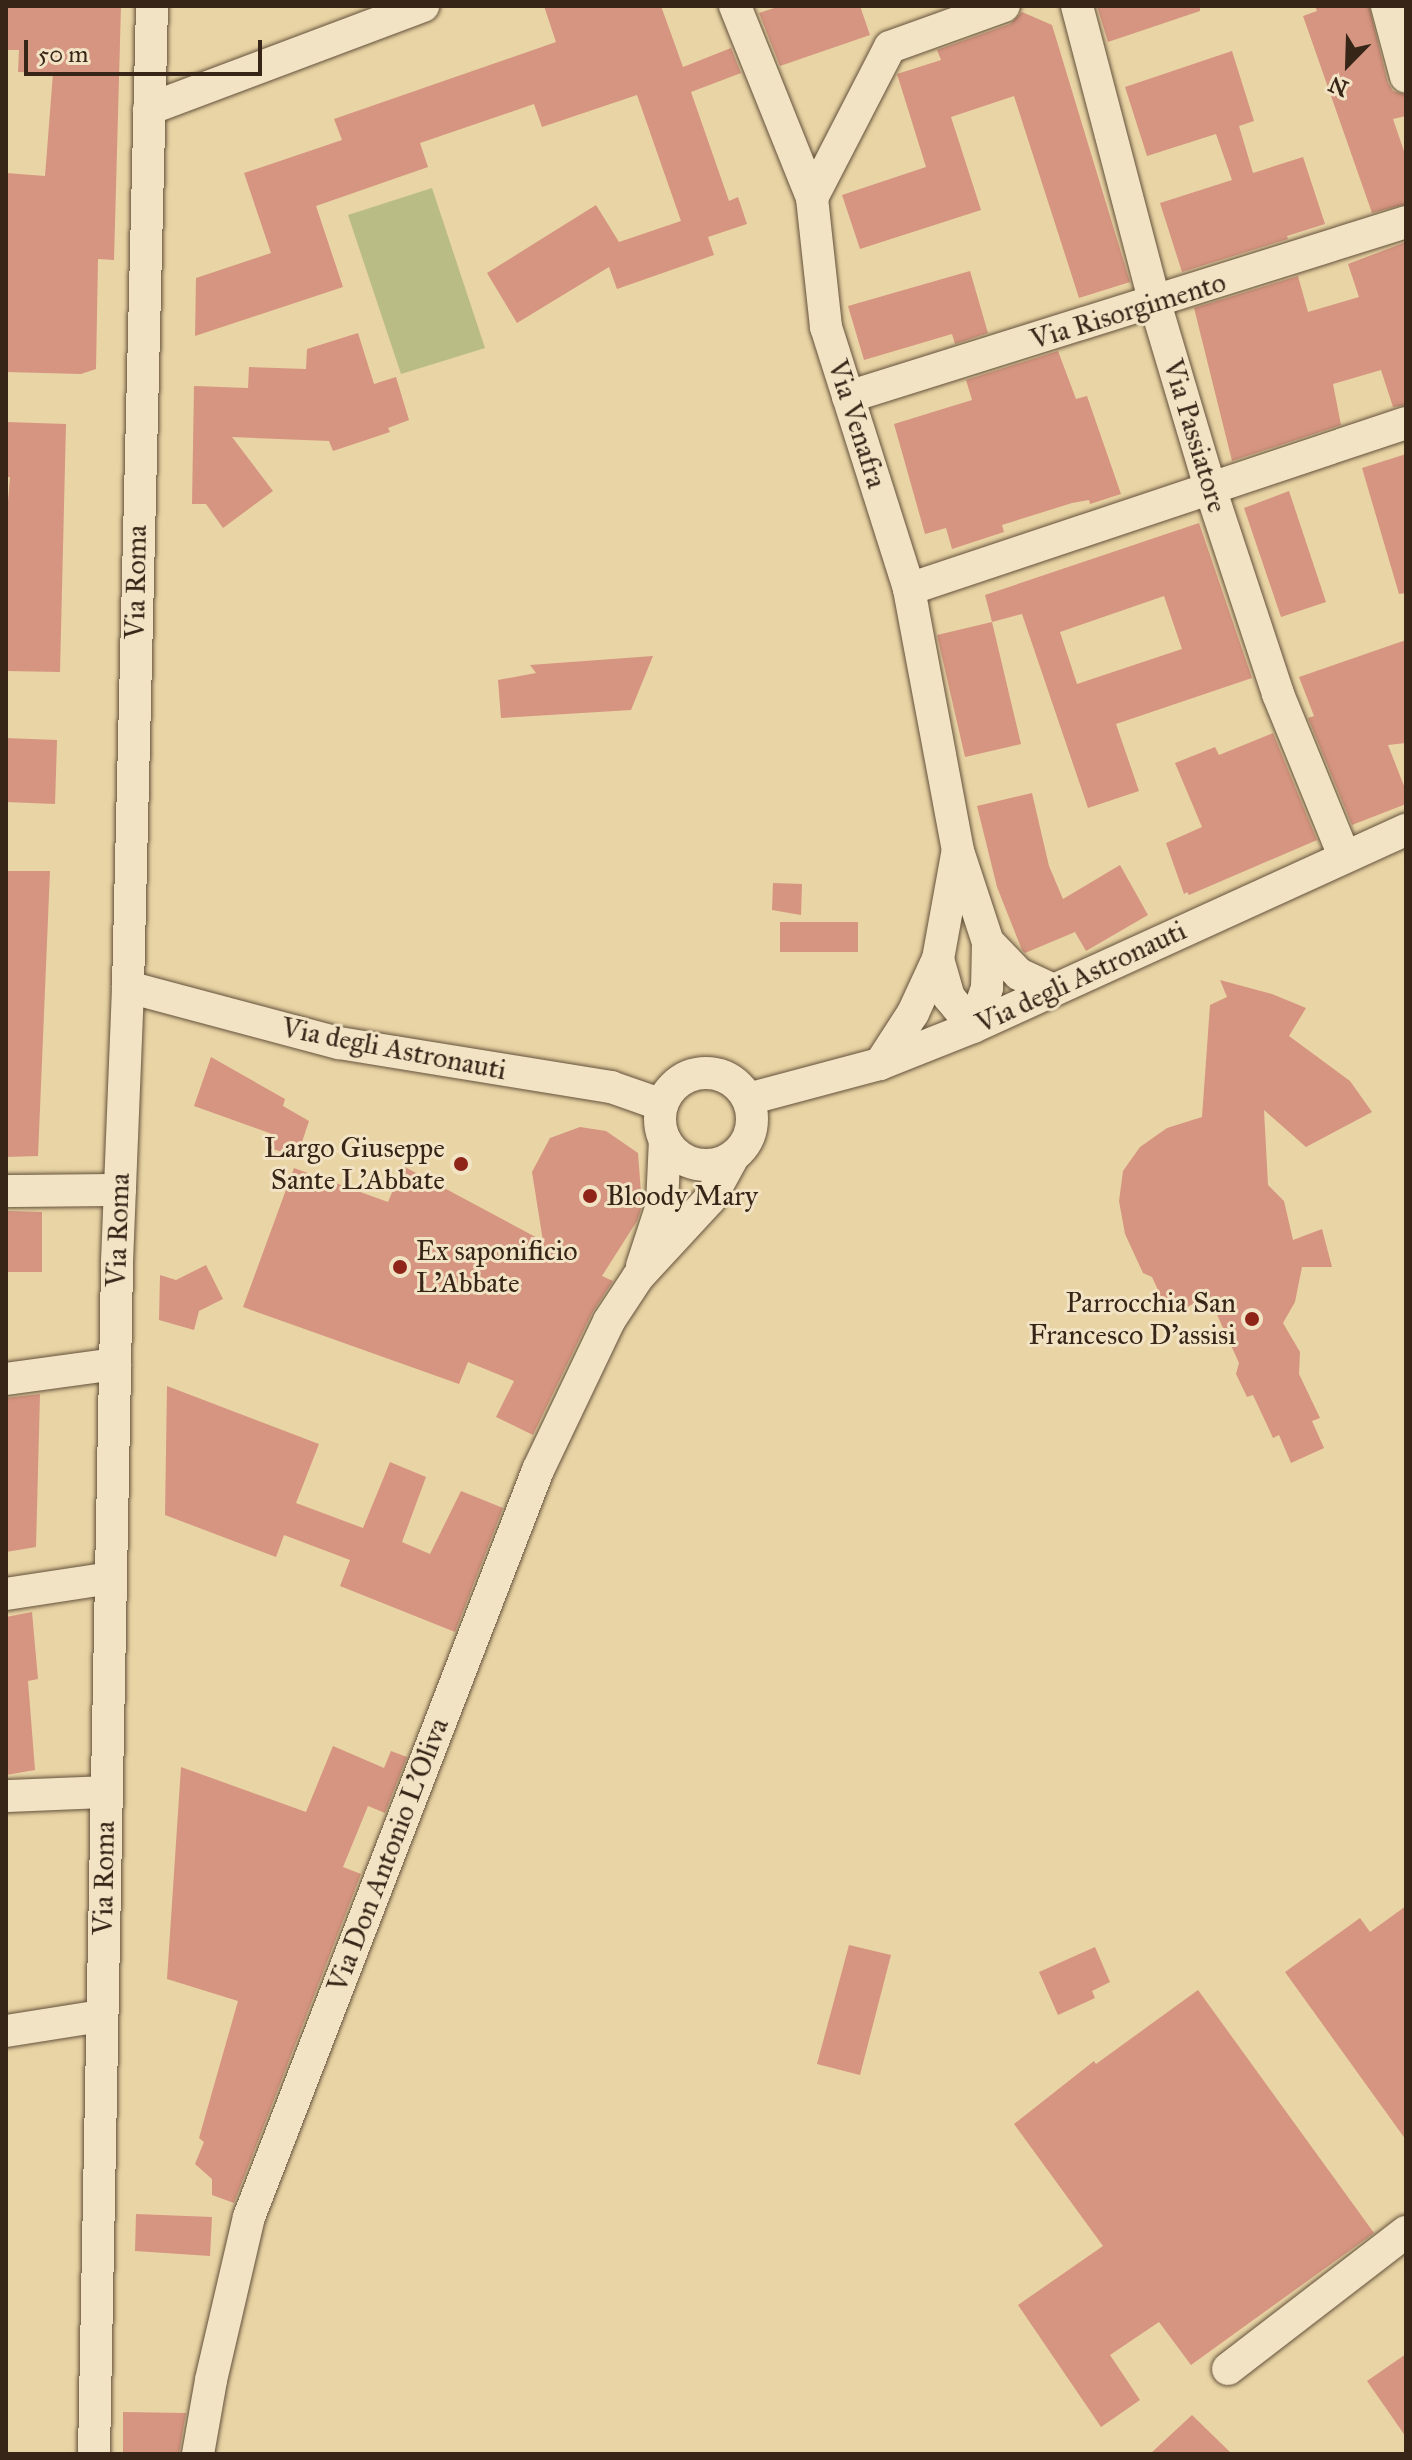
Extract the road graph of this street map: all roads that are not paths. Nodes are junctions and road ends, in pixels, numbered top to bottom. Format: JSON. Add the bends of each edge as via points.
{"nodes":[{"id":1,"x":152,"y":6,"type":"edge"},
{"id":2,"x":423,"y":6,"type":"edge"},
{"id":3,"x":735,"y":6,"type":"edge"},
{"id":4,"x":1004,"y":6,"type":"edge"},
{"id":5,"x":1077,"y":6,"type":"edge"},
{"id":6,"x":1387,"y":6,"type":"edge"},
{"id":7,"x":1406,"y":77,"type":"edge"},
{"id":8,"x":149,"y":109,"type":"junction"},
{"id":9,"x":812,"y":198,"type":"junction"},
{"id":10,"x":1406,"y":222,"type":"edge"},
{"id":11,"x":1155,"y":303,"type":"junction"},
{"id":12,"x":848,"y":397,"type":"junction"},
{"id":13,"x":1406,"y":423,"type":"edge"},
{"id":14,"x":1210,"y":488,"type":"junction"},
{"id":15,"x":909,"y":589,"type":"junction"},
{"id":16,"x":1406,"y":830,"type":"edge"},
{"id":17,"x":958,"y":851,"type":"junction"},
{"id":18,"x":1344,"y":856,"type":"junction"},
{"id":19,"x":988,"y":942,"type":"junction"},
{"id":20,"x":938,"y":959,"type":"junction"},
{"id":21,"x":128,"y":987,"type":"junction"},
{"id":22,"x":1054,"y":990,"type":"junction"},
{"id":23,"x":973,"y":1027,"type":"junction"},
{"id":24,"x":880,"y":1064,"type":"junction"},
{"id":25,"x":748,"y":1099,"type":"junction"},
{"id":26,"x":662,"y":1105,"type":"junction"},
{"id":27,"x":665,"y":1140,"type":"junction"},
{"id":28,"x":733,"y":1157,"type":"junction"},
{"id":29,"x":120,"y":1190,"type":"junction"},
{"id":30,"x":6,"y":1191,"type":"edge"},
{"id":31,"x":638,"y":1277,"type":"junction"},
{"id":32,"x":115,"y":1364,"type":"junction"},
{"id":33,"x":6,"y":1379,"type":"edge"},
{"id":34,"x":110,"y":1578,"type":"junction"},
{"id":35,"x":6,"y":1594,"type":"edge"},
{"id":36,"x":105,"y":1792,"type":"junction"},
{"id":37,"x":6,"y":1796,"type":"edge"},
{"id":38,"x":101,"y":2016,"type":"junction"},
{"id":39,"x":6,"y":2031,"type":"edge"},
{"id":40,"x":1406,"y":2232,"type":"edge"},
{"id":41,"x":1228,"y":2369,"type":"dead end"},
{"id":42,"x":94,"y":2454,"type":"edge"},
{"id":43,"x":198,"y":2454,"type":"edge"}],
"edges":[{"from":1,"to":8,"type":"street","name":"Via Roma"},
{"from":2,"to":8,"type":"street"},
{"from":3,"to":9,"type":"street","name":"Via Venafra"},
{"from":4,"to":9,"type":"street","via":[[890,47]]},
{"from":5,"to":11,"type":"street","name":"Via Passiatore"},
{"from":6,"to":7,"type":"street"},
{"from":8,"to":21,"type":"street","name":"Via Roma"},
{"from":9,"to":12,"type":"street","name":"Via Venafra","via":[[826,327]]},
{"from":10,"to":11,"type":"street","name":"Via Risorgimento"},
{"from":11,"to":12,"type":"street","name":"Via Risorgimento"},
{"from":11,"to":14,"type":"street","name":"Via Passiatore"},
{"from":12,"to":15,"type":"street","name":"Via Venafra"},
{"from":13,"to":14,"type":"street"},
{"from":14,"to":15,"type":"street"},
{"from":14,"to":18,"type":"street","name":"Via Passiatore","via":[[1278,694]]},
{"from":15,"to":17,"type":"street","name":"Via Venafra"},
{"from":16,"to":18,"type":"street","name":"Via degli Astronauti"},
{"from":17,"to":19,"type":"street","name":"Via Venafra"},
{"from":17,"to":20,"type":"street","name":"Via Venafra"},
{"from":18,"to":22,"type":"street","name":"Via degli Astronauti"},
{"from":19,"to":22,"type":"street","name":"Via Venafra","via":[[1019,974]]},
{"from":19,"to":23,"type":"street","name":"Via Venafra","via":[[987,988]]},
{"from":20,"to":23,"type":"street","name":"Via Venafra","via":[[949,997]]},
{"from":20,"to":24,"type":"street","name":"Via Venafra","via":[[913,1013]]},
{"from":21,"to":26,"type":"street","name":"Via degli Astronauti","via":[[339,1043],[611,1087]]},
{"from":21,"to":29,"type":"street","name":"Via Roma"},
{"from":22,"to":23,"type":"street","name":"Via degli Astronauti"},
{"from":23,"to":24,"type":"street","name":"Via degli Astronauti"},
{"from":24,"to":25,"type":"street","name":"Via degli Astronauti"},
{"from":25,"to":26,"type":"street","via":[[726,1077],[695,1074],[669,1091]]},
{"from":25,"to":28,"type":"street","via":[[749,1137]]},
{"from":26,"to":27,"type":"street"},
{"from":27,"to":28,"type":"street","via":[[688,1161],[703,1165]]},
{"from":27,"to":31,"type":"street","name":"Via Don Antonio L'Oliva","via":[[662,1205]]},
{"from":28,"to":31,"type":"street","name":"Via Don Antonio L'Oliva","via":[[710,1199]]},
{"from":29,"to":30,"type":"street"},
{"from":29,"to":32,"type":"street","name":"Via Roma"},
{"from":31,"to":43,"type":"street","name":"Via Don Antonio L'Oliva","via":[[609,1321],[538,1470],[249,2217]]},
{"from":32,"to":33,"type":"street"},
{"from":32,"to":34,"type":"street","name":"Via Roma"},
{"from":34,"to":35,"type":"street"},
{"from":34,"to":36,"type":"street","name":"Via Roma"},
{"from":36,"to":37,"type":"street"},
{"from":36,"to":38,"type":"street","name":"Via Roma"},
{"from":38,"to":39,"type":"street"},
{"from":38,"to":42,"type":"street","name":"Via Roma"},
{"from":40,"to":41,"type":"street"}]}
